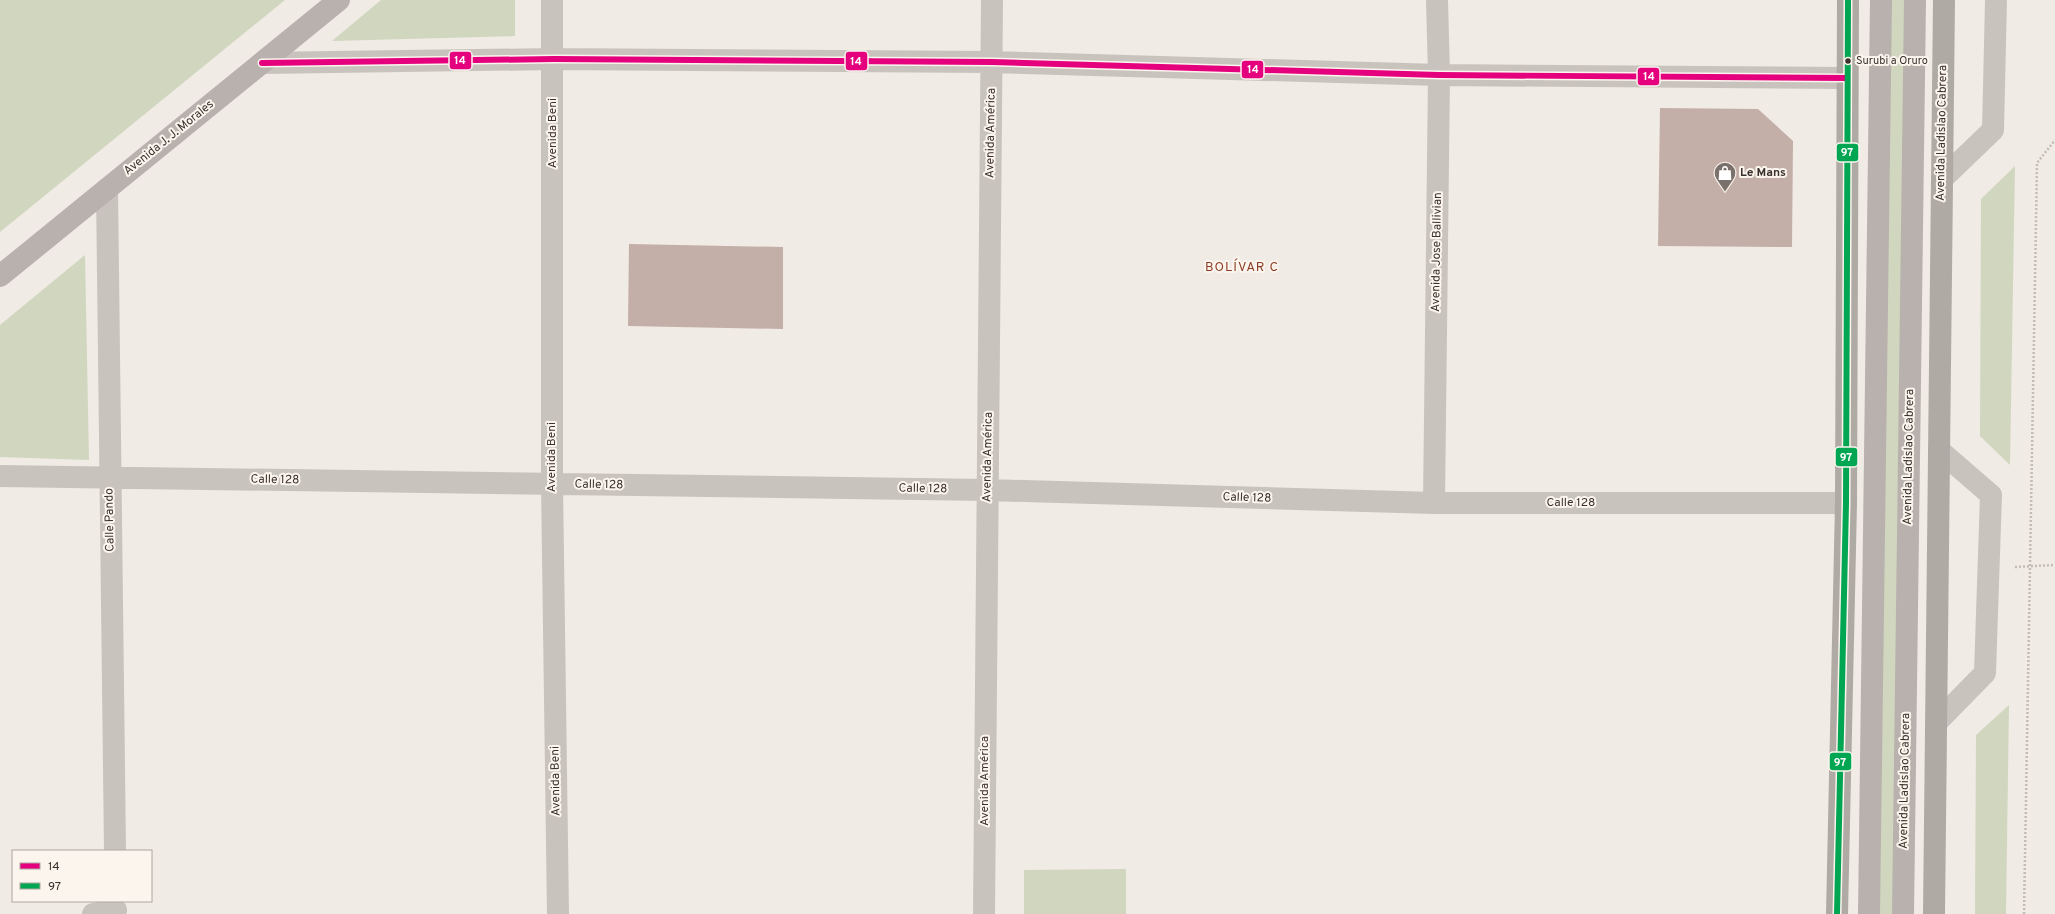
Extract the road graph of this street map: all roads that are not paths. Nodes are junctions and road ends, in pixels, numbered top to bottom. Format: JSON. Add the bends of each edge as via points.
{"nodes":[{"id":1,"x":339,"y":0,"type":"edge"},
{"id":2,"x":552,"y":0,"type":"edge"},
{"id":3,"x":992,"y":0,"type":"edge"},
{"id":4,"x":1437,"y":0,"type":"edge"},
{"id":5,"x":1848,"y":0,"type":"edge"},
{"id":6,"x":1881,"y":0,"type":"edge"},
{"id":7,"x":1915,"y":0,"type":"edge"},
{"id":8,"x":1944,"y":0,"type":"edge"},
{"id":9,"x":1996,"y":0,"type":"edge"},
{"id":10,"x":554,"y":59,"type":"junction"},
{"id":11,"x":992,"y":62,"type":"junction"},
{"id":12,"x":262,"y":63,"type":"junction"},
{"id":13,"x":1439,"y":75,"type":"junction"},
{"id":14,"x":1848,"y":78,"type":"junction"},
{"id":15,"x":1942,"y":179,"type":"junction"},
{"id":16,"x":107,"y":189,"type":"junction"},
{"id":17,"x":0,"y":276,"type":"edge"},
{"id":18,"x":1939,"y":450,"type":"junction"},
{"id":19,"x":0,"y":476,"type":"edge"},
{"id":20,"x":109,"y":478,"type":"junction"},
{"id":21,"x":552,"y":484,"type":"junction"},
{"id":22,"x":987,"y":490,"type":"junction"},
{"id":23,"x":1434,"y":503,"type":"junction"},
{"id":24,"x":1846,"y":503,"type":"junction"},
{"id":25,"x":1936,"y":723,"type":"junction"},
{"id":26,"x":115,"y":850,"type":"edge"},
{"id":27,"x":116,"y":908,"type":"edge"},
{"id":28,"x":93,"y":914,"type":"edge"},
{"id":29,"x":558,"y":914,"type":"edge"},
{"id":30,"x":984,"y":914,"type":"edge"},
{"id":31,"x":1837,"y":914,"type":"edge"},
{"id":32,"x":1869,"y":914,"type":"edge"},
{"id":33,"x":1903,"y":914,"type":"edge"},
{"id":34,"x":1934,"y":914,"type":"edge"}],
"edges":[{"from":1,"to":12,"type":"main road","name":"Avenida J. J. Morales"},
{"from":2,"to":10,"type":"street","name":"Avenida Beni"},
{"from":3,"to":11,"type":"street","name":"Avenida América"},
{"from":4,"to":13,"type":"street","name":"Avenida Jose Ballivian"},
{"from":5,"to":14,"type":"highway"},
{"from":6,"to":32,"type":"main road"},
{"from":7,"to":33,"type":"main road","name":"Avenida Ladislao Cabrera"},
{"from":8,"to":15,"type":"highway","name":"Avenida Ladislao Cabrera"},
{"from":9,"to":15,"type":"street","via":[[1993,130]]},
{"from":10,"to":11,"type":"street"},
{"from":10,"to":12,"type":"street"},
{"from":10,"to":21,"type":"street","name":"Avenida Beni"},
{"from":11,"to":13,"type":"street"},
{"from":11,"to":22,"type":"street","name":"Avenida América"},
{"from":12,"to":16,"type":"main road","name":"Avenida J. J. Morales"},
{"from":13,"to":14,"type":"street"},
{"from":13,"to":23,"type":"street","name":"Avenida Jose Ballivian"},
{"from":14,"to":24,"type":"highway"},
{"from":15,"to":18,"type":"highway","name":"Avenida Ladislao Cabrera"},
{"from":16,"to":17,"type":"main road","name":"Avenida J. J. Morales"},
{"from":16,"to":20,"type":"street","name":"Calle Pando"},
{"from":18,"to":25,"type":"highway","name":"Avenida Ladislao Cabrera"},
{"from":18,"to":25,"type":"street","via":[[1991,495],[1985,673]]},
{"from":19,"to":20,"type":"street","name":"Calle 128"},
{"from":20,"to":21,"type":"street","name":"Calle 128"},
{"from":20,"to":26,"type":"street","name":"Calle Pando"},
{"from":21,"to":22,"type":"street","name":"Calle 128"},
{"from":21,"to":29,"type":"street","name":"Avenida Beni"},
{"from":22,"to":23,"type":"street","name":"Calle 128"},
{"from":22,"to":30,"type":"street","name":"Avenida América"},
{"from":23,"to":24,"type":"street","name":"Calle 128"},
{"from":24,"to":31,"type":"highway"},
{"from":25,"to":34,"type":"highway","name":"Avenida Ladislao Cabrera"},
{"from":27,"to":28,"type":"street"}]}
